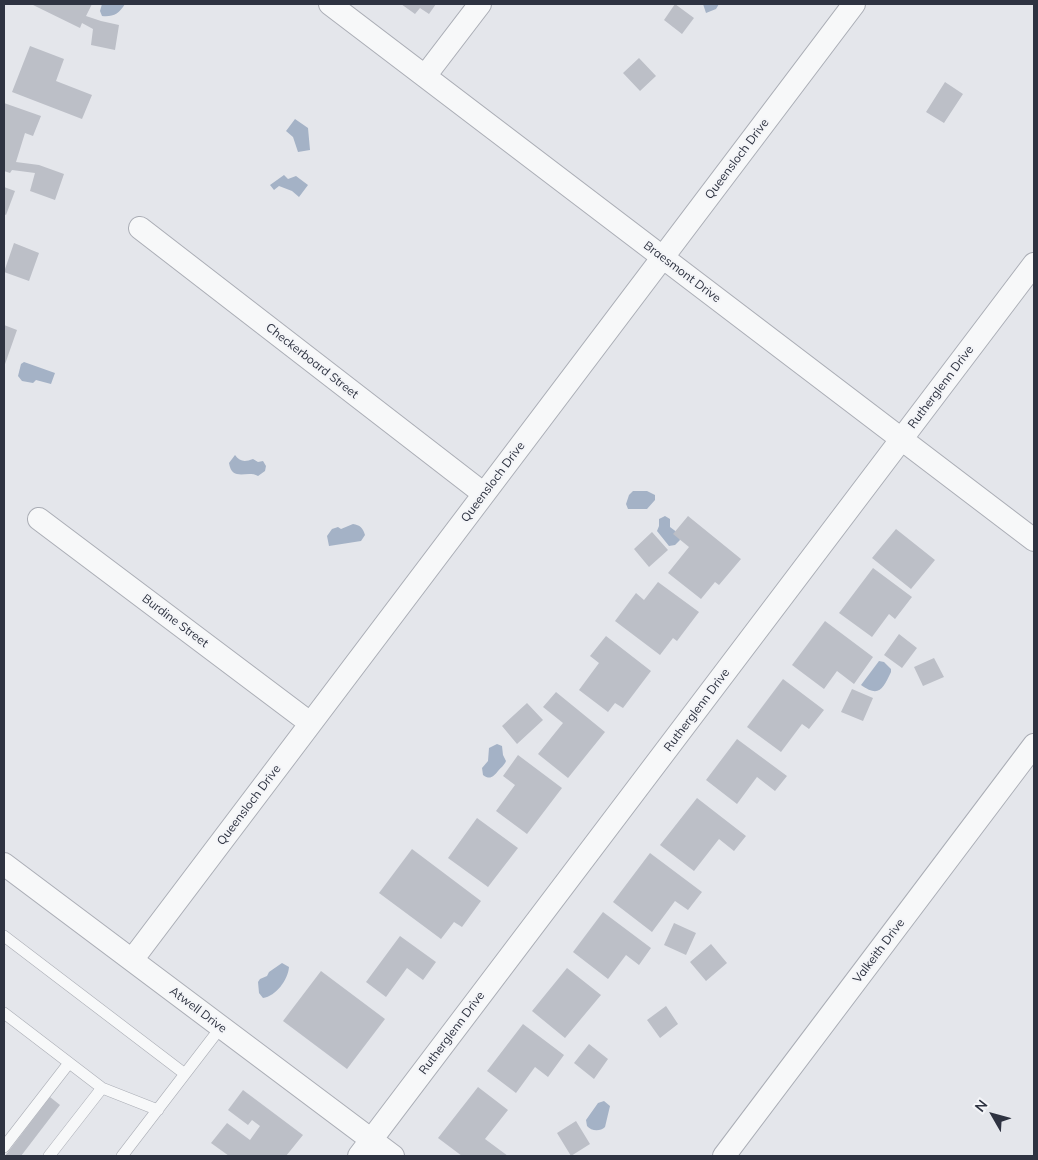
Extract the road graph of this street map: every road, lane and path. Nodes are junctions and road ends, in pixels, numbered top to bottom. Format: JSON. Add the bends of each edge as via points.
{"nodes":[{"id":1,"x":330,"y":4,"type":"edge"},
{"id":2,"x":480,"y":4,"type":"edge"},
{"id":3,"x":854,"y":4,"type":"edge"},
{"id":4,"x":425,"y":76,"type":"junction"},
{"id":5,"x":140,"y":228,"type":"dead end"},
{"id":6,"x":663,"y":257,"type":"junction"},
{"id":7,"x":1034,"y":264,"type":"edge"},
{"id":8,"x":902,"y":439,"type":"junction"},
{"id":9,"x":484,"y":494,"type":"junction"},
{"id":10,"x":40,"y":519,"type":"dead end"},
{"id":11,"x":1034,"y":540,"type":"edge"},
{"id":12,"x":310,"y":723,"type":"junction"},
{"id":13,"x":1034,"y":745,"type":"edge"},
{"id":14,"x":4,"y":864,"type":"edge"},
{"id":15,"x":4,"y":936,"type":"edge"},
{"id":16,"x":132,"y":960,"type":"junction"},
{"id":17,"x":4,"y":1013,"type":"edge"},
{"id":18,"x":221,"y":1027,"type":"junction"},
{"id":19,"x":69,"y":1063,"type":"junction"},
{"id":20,"x":185,"y":1074,"type":"junction"},
{"id":21,"x":102,"y":1088,"type":"junction"},
{"id":22,"x":158,"y":1110,"type":"junction"},
{"id":23,"x":4,"y":1147,"type":"edge"},
{"id":24,"x":366,"y":1148,"type":"edge"},
{"id":25,"x":50,"y":1156,"type":"edge"},
{"id":26,"x":122,"y":1156,"type":"edge"},
{"id":27,"x":393,"y":1156,"type":"edge"},
{"id":28,"x":724,"y":1156,"type":"edge"}],
"edges":[{"from":1,"to":4,"type":"street","name":"Braesmont Drive"},
{"from":2,"to":4,"type":"street"},
{"from":3,"to":6,"type":"street","name":"Queensloch Drive"},
{"from":4,"to":6,"type":"street","name":"Braesmont Drive"},
{"from":5,"to":9,"type":"street","name":"Checkerboard Street"},
{"from":6,"to":8,"type":"street","name":"Braesmont Drive"},
{"from":6,"to":9,"type":"street","name":"Queensloch Drive"},
{"from":7,"to":8,"type":"street","name":"Rutherglenn Drive"},
{"from":8,"to":11,"type":"street","name":"Braesmont Drive"},
{"from":8,"to":24,"type":"street","name":"Rutherglenn Drive"},
{"from":9,"to":12,"type":"street","name":"Queensloch Drive"},
{"from":10,"to":12,"type":"street","name":"Burdine Street"},
{"from":12,"to":16,"type":"street","name":"Queensloch Drive"},
{"from":13,"to":28,"type":"street","name":"Valkeith Drive"},
{"from":14,"to":16,"type":"street","name":"Atwell Drive"},
{"from":15,"to":20,"type":"lane"},
{"from":16,"to":18,"type":"street","name":"Atwell Drive"},
{"from":17,"to":19,"type":"lane"},
{"from":18,"to":20,"type":"lane"},
{"from":18,"to":24,"type":"street","name":"Atwell Drive"},
{"from":19,"to":21,"type":"lane"},
{"from":19,"to":23,"type":"lane"},
{"from":20,"to":22,"type":"lane"},
{"from":21,"to":22,"type":"lane"},
{"from":21,"to":25,"type":"lane"},
{"from":22,"to":26,"type":"lane"},
{"from":24,"to":27,"type":"street","name":"Atwell Drive"}]}
